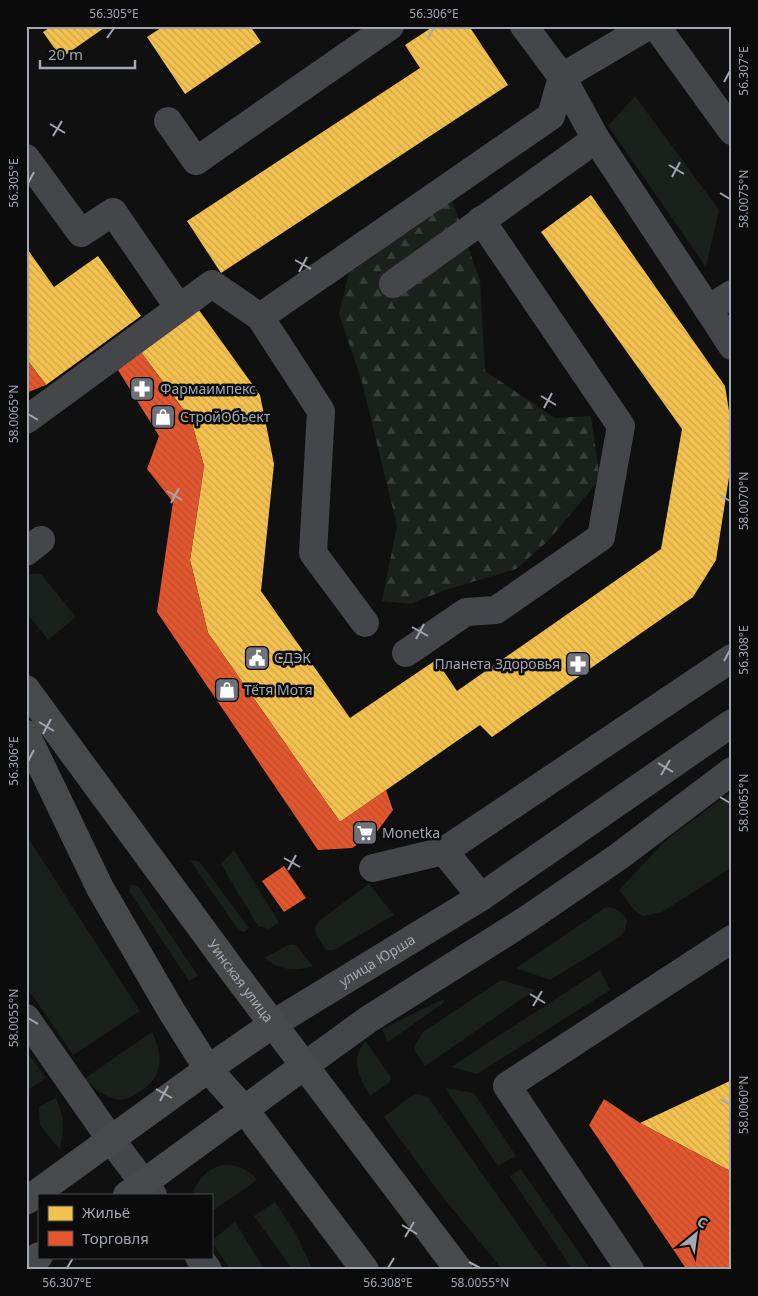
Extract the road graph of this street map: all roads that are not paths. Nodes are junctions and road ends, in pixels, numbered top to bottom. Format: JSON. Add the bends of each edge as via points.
{"nodes":[{"id":1,"x":390,"y":26,"type":"edge"},
{"id":2,"x":524,"y":26,"type":"edge"},
{"id":3,"x":648,"y":26,"type":"edge"},
{"id":4,"x":656,"y":26,"type":"edge"},
{"id":5,"x":562,"y":77,"type":"junction"},
{"id":6,"x":168,"y":121,"type":"dead end"},
{"id":7,"x":732,"y":131,"type":"edge"},
{"id":8,"x":596,"y":139,"type":"junction"},
{"id":9,"x":26,"y":158,"type":"edge"},
{"id":10,"x":481,"y":220,"type":"junction"},
{"id":11,"x":393,"y":284,"type":"dead end"},
{"id":12,"x":732,"y":294,"type":"edge"},
{"id":13,"x":179,"y":308,"type":"junction"},
{"id":14,"x":708,"y":309,"type":"junction"},
{"id":15,"x":260,"y":317,"type":"junction"},
{"id":16,"x":732,"y":346,"type":"edge"},
{"id":17,"x":26,"y":420,"type":"edge"},
{"id":18,"x":365,"y":623,"type":"dead end"},
{"id":19,"x":406,"y":653,"type":"dead end"},
{"id":20,"x":732,"y":658,"type":"edge"},
{"id":21,"x":26,"y":689,"type":"edge"},
{"id":22,"x":732,"y":723,"type":"edge"},
{"id":23,"x":26,"y":734,"type":"edge"},
{"id":24,"x":732,"y":771,"type":"edge"},
{"id":25,"x":444,"y":852,"type":"junction"},
{"id":26,"x":373,"y":868,"type":"dead end"},
{"id":27,"x":482,"y":897,"type":"junction"},
{"id":28,"x":732,"y":939,"type":"edge"},
{"id":29,"x":26,"y":1018,"type":"edge"},
{"id":30,"x":273,"y":1024,"type":"junction"},
{"id":31,"x":304,"y":1066,"type":"junction"},
{"id":32,"x":208,"y":1068,"type":"junction"},
{"id":33,"x":244,"y":1109,"type":"junction"},
{"id":34,"x":111,"y":1140,"type":"junction"},
{"id":35,"x":141,"y":1191,"type":"edge"},
{"id":36,"x":26,"y":1201,"type":"edge"},
{"id":37,"x":38,"y":1257,"type":"edge"},
{"id":38,"x":200,"y":1258,"type":"edge"},
{"id":39,"x":26,"y":1265,"type":"edge"},
{"id":40,"x":208,"y":1270,"type":"edge"},
{"id":41,"x":365,"y":1270,"type":"edge"},
{"id":42,"x":459,"y":1270,"type":"edge"},
{"id":43,"x":630,"y":1270,"type":"edge"}],
"edges":[{"from":1,"to":6,"type":"street","via":[[196,161]]},
{"from":2,"to":5,"type":"street"},
{"from":3,"to":5,"type":"street"},
{"from":4,"to":7,"type":"street"},
{"from":5,"to":8,"type":"street"},
{"from":5,"to":15,"type":"street","via":[[551,116]]},
{"from":8,"to":10,"type":"street"},
{"from":8,"to":14,"type":"street"},
{"from":9,"to":13,"type":"street","via":[[82,233],[113,212]]},
{"from":10,"to":11,"type":"street"},
{"from":10,"to":19,"type":"street","via":[[621,426],[601,537],[496,610],[466,612]]},
{"from":12,"to":14,"type":"street"},
{"from":13,"to":15,"type":"street","via":[[212,284]]},
{"from":13,"to":17,"type":"street"},
{"from":14,"to":16,"type":"street"},
{"from":15,"to":18,"type":"street","via":[[320,411],[313,553]]},
{"from":20,"to":25,"type":"street"},
{"from":21,"to":30,"type":"main road","name":"Уинская улица"},
{"from":22,"to":27,"type":"street","name":"улица Юрша"},
{"from":23,"to":32,"type":"main road","via":[[100,888]]},
{"from":24,"to":31,"type":"street","via":[[618,857],[526,920],[369,1019]]},
{"from":25,"to":26,"type":"street"},
{"from":25,"to":27,"type":"street"},
{"from":27,"to":30,"type":"street","name":"улица Юрша"},
{"from":28,"to":43,"type":"street","via":[[508,1086]]},
{"from":29,"to":34,"type":"street"},
{"from":30,"to":31,"type":"main road","name":"Уинская улица"},
{"from":30,"to":32,"type":"main road","name":"улица Юрша"},
{"from":31,"to":33,"type":"main road"},
{"from":31,"to":42,"type":"main road","name":"Уинская улица"},
{"from":32,"to":33,"type":"main road"},
{"from":32,"to":34,"type":"main road","name":"улица Юрша"},
{"from":33,"to":35,"type":"main road"},
{"from":33,"to":41,"type":"main road"},
{"from":34,"to":35,"type":"street"},
{"from":34,"to":36,"type":"main road","name":"улица Юрша"},
{"from":37,"to":39,"type":"main road"},
{"from":38,"to":40,"type":"street"}]}
